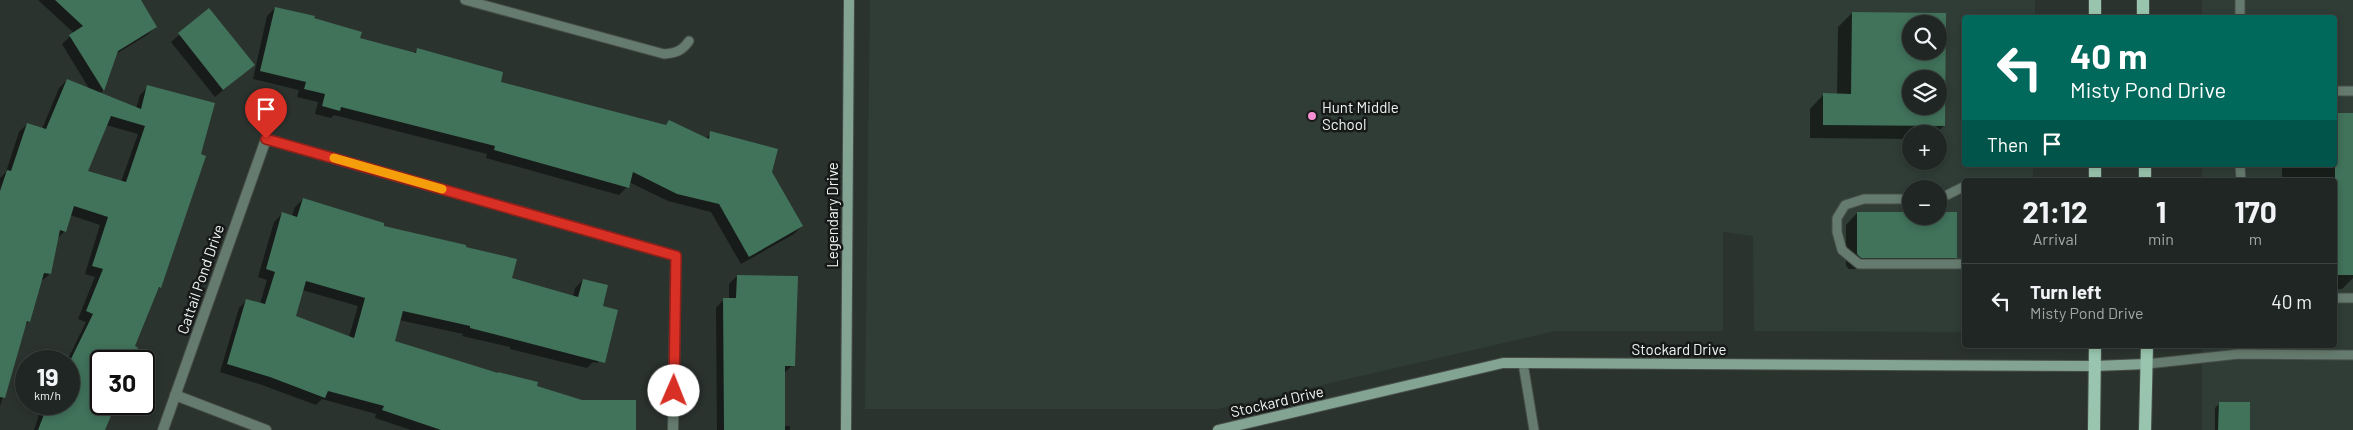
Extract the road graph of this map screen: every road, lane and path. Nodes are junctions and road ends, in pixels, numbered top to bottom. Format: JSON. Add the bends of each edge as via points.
{"nodes":[{"id":1,"x":465,"y":0,"type":"edge"},
{"id":2,"x":849,"y":0,"type":"edge"},
{"id":3,"x":2095,"y":0,"type":"edge"},
{"id":4,"x":2143,"y":0,"type":"edge"},
{"id":5,"x":2240,"y":0,"type":"edge"},
{"id":6,"x":2095,"y":15,"type":"edge"},
{"id":7,"x":2143,"y":15,"type":"edge"},
{"id":8,"x":2240,"y":15,"type":"edge"},
{"id":9,"x":689,"y":41,"type":"dead end"},
{"id":10,"x":2337,"y":91,"type":"edge"},
{"id":11,"x":2353,"y":91,"type":"edge"},
{"id":12,"x":1962,"y":188,"type":"edge"},
{"id":13,"x":1947,"y":195,"type":"edge"},
{"id":14,"x":1902,"y":199,"type":"edge"},
{"id":15,"x":1962,"y":264,"type":"edge"},
{"id":16,"x":2337,"y":298,"type":"edge"},
{"id":17,"x":2353,"y":298,"type":"edge"},
{"id":18,"x":2094,"y":348,"type":"edge"},
{"id":19,"x":2147,"y":348,"type":"edge"},
{"id":20,"x":2241,"y":350,"type":"edge"},
{"id":21,"x":2353,"y":355,"type":"edge"},
{"id":22,"x":1523,"y":363,"type":"junction"},
{"id":23,"x":2147,"y":364,"type":"junction"},
{"id":24,"x":2094,"y":366,"type":"junction"},
{"id":25,"x":175,"y":396,"type":"junction"},
{"id":26,"x":163,"y":430,"type":"edge"},
{"id":27,"x":266,"y":430,"type":"edge"},
{"id":28,"x":673,"y":430,"type":"edge"},
{"id":29,"x":846,"y":430,"type":"edge"},
{"id":30,"x":1218,"y":430,"type":"edge"},
{"id":31,"x":1534,"y":430,"type":"edge"},
{"id":32,"x":2094,"y":430,"type":"edge"},
{"id":33,"x":2145,"y":430,"type":"edge"}],
"edges":[{"from":1,"to":9,"type":"lane","via":[[664,54],[675,53]]},
{"from":2,"to":29,"type":"street","name":"Legendary Drive"},
{"from":3,"to":6,"type":"main road"},
{"from":4,"to":7,"type":"main road"},
{"from":5,"to":8,"type":"lane"},
{"from":10,"to":11,"type":"lane"},
{"from":12,"to":13,"type":"lane"},
{"from":14,"to":15,"type":"lane","via":[[1864,199],[1845,205],[1837,218],[1842,250],[1859,264]]},
{"from":16,"to":17,"type":"lane"},
{"from":18,"to":24,"type":"main road"},
{"from":19,"to":23,"type":"main road"},
{"from":20,"to":21,"type":"lane"},
{"from":20,"to":23,"type":"lane"},
{"from":22,"to":24,"type":"street","name":"Stockard Drive"},
{"from":22,"to":30,"type":"street","name":"Stockard Drive","via":[[1503,363]]},
{"from":22,"to":31,"type":"lane"},
{"from":23,"to":24,"type":"street","name":"Stockard Drive"},
{"from":23,"to":33,"type":"main road"},
{"from":24,"to":32,"type":"main road"},
{"from":25,"to":26,"type":"street","name":"Cattail Pond Drive"},
{"from":25,"to":27,"type":"street"},
{"from":25,"to":28,"type":"street","name":"Cattail Pond Drive","via":[[266,139],[676,256]]}]}
